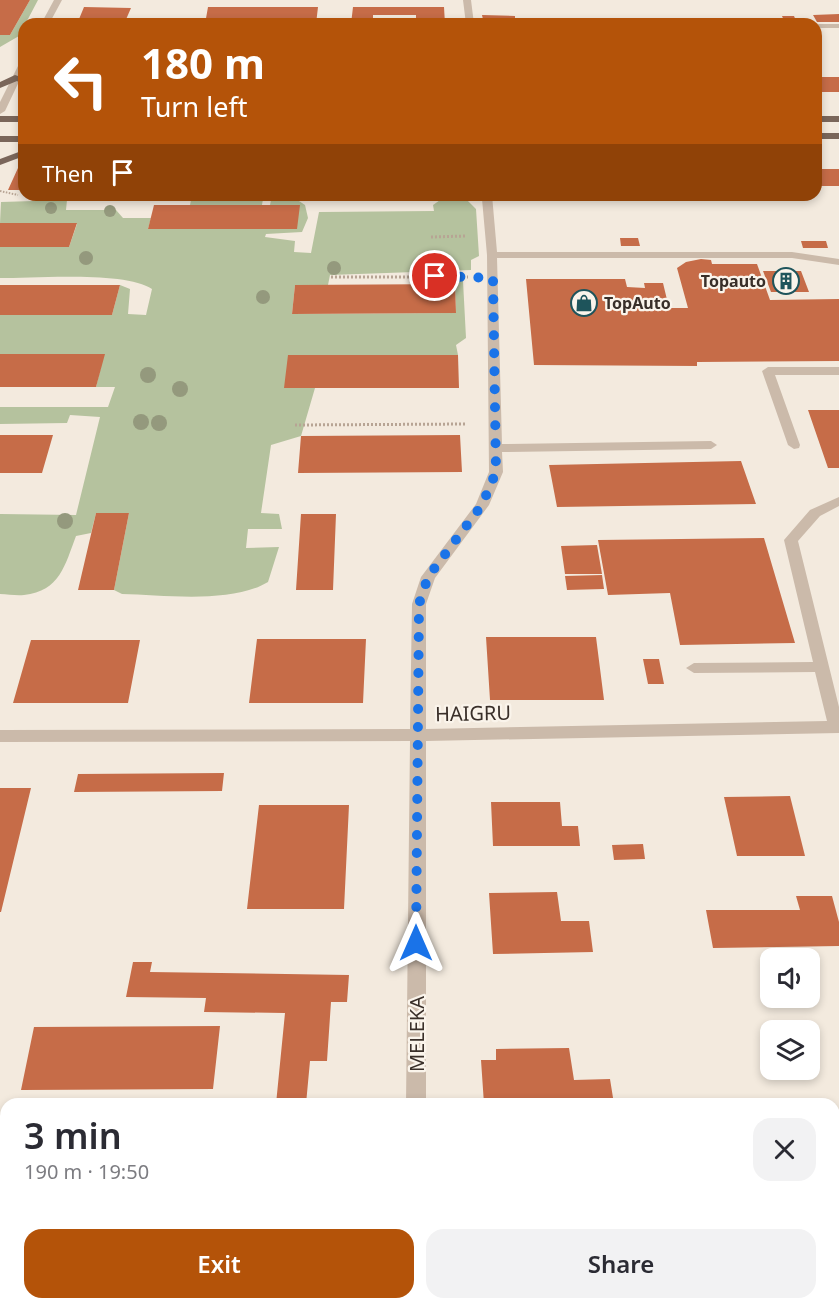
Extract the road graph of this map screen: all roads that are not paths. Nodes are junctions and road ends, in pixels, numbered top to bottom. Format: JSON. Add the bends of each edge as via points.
{"nodes":[{"id":1,"x":58,"y":0,"type":"edge"},
{"id":2,"x":467,"y":0,"type":"edge"},
{"id":3,"x":48,"y":18,"type":"edge"},
{"id":4,"x":469,"y":18,"type":"edge"},
{"id":5,"x":822,"y":26,"type":"edge"},
{"id":6,"x":839,"y":26,"type":"edge"},
{"id":7,"x":18,"y":81,"type":"edge"},
{"id":8,"x":18,"y":84,"type":"edge"},
{"id":9,"x":0,"y":85,"type":"edge"},
{"id":10,"x":0,"y":111,"type":"edge"},
{"id":11,"x":0,"y":119,"type":"edge"},
{"id":12,"x":18,"y":119,"type":"edge"},
{"id":13,"x":822,"y":119,"type":"edge"},
{"id":14,"x":839,"y":119,"type":"edge"},
{"id":15,"x":822,"y":136,"type":"edge"},
{"id":16,"x":839,"y":136,"type":"edge"},
{"id":17,"x":0,"y":139,"type":"edge"},
{"id":18,"x":18,"y":139,"type":"edge"},
{"id":19,"x":18,"y":155,"type":"edge"},
{"id":20,"x":0,"y":162,"type":"edge"},
{"id":21,"x":487,"y":201,"type":"edge"},
{"id":22,"x":492,"y":255,"type":"junction"},
{"id":23,"x":839,"y":262,"type":"edge"},
{"id":24,"x":839,"y":371,"type":"edge"},
{"id":25,"x":711,"y":445,"type":"dead end"},
{"id":26,"x":794,"y":445,"type":"dead end"},
{"id":27,"x":496,"y":448,"type":"junction"},
{"id":28,"x":839,"y":501,"type":"edge"},
{"id":29,"x":821,"y":667,"type":"junction"},
{"id":30,"x":694,"y":668,"type":"dead end"},
{"id":31,"x":837,"y":727,"type":"edge"},
{"id":32,"x":416,"y":735,"type":"junction"},
{"id":33,"x":0,"y":736,"type":"edge"},
{"id":34,"x":416,"y":1098,"type":"edge"}],
"edges":[{"from":1,"to":3,"type":"street"},
{"from":2,"to":4,"type":"street"},
{"from":5,"to":6,"type":"street"},
{"from":7,"to":9,"type":"main road"},
{"from":8,"to":10,"type":"street"},
{"from":11,"to":12,"type":"main road"},
{"from":13,"to":14,"type":"main road"},
{"from":15,"to":16,"type":"main road"},
{"from":17,"to":18,"type":"main road"},
{"from":19,"to":20,"type":"main road"},
{"from":21,"to":22,"type":"street","name":"MELEKA"},
{"from":22,"to":23,"type":"street","via":[[792,255]]},
{"from":22,"to":27,"type":"street","name":"MELEKA"},
{"from":24,"to":26,"type":"street","via":[[768,371]]},
{"from":25,"to":27,"type":"street"},
{"from":27,"to":32,"type":"street","name":"MELEKA","via":[[496,472],[482,505],[428,577],[419,604]]},
{"from":28,"to":29,"type":"street","via":[[814,513],[791,540]]},
{"from":29,"to":30,"type":"street"},
{"from":29,"to":31,"type":"street"},
{"from":31,"to":32,"type":"street","name":"HAIGRU"},
{"from":32,"to":33,"type":"street","name":"HAIGRU"},
{"from":32,"to":34,"type":"street","name":"MELEKA"}]}
